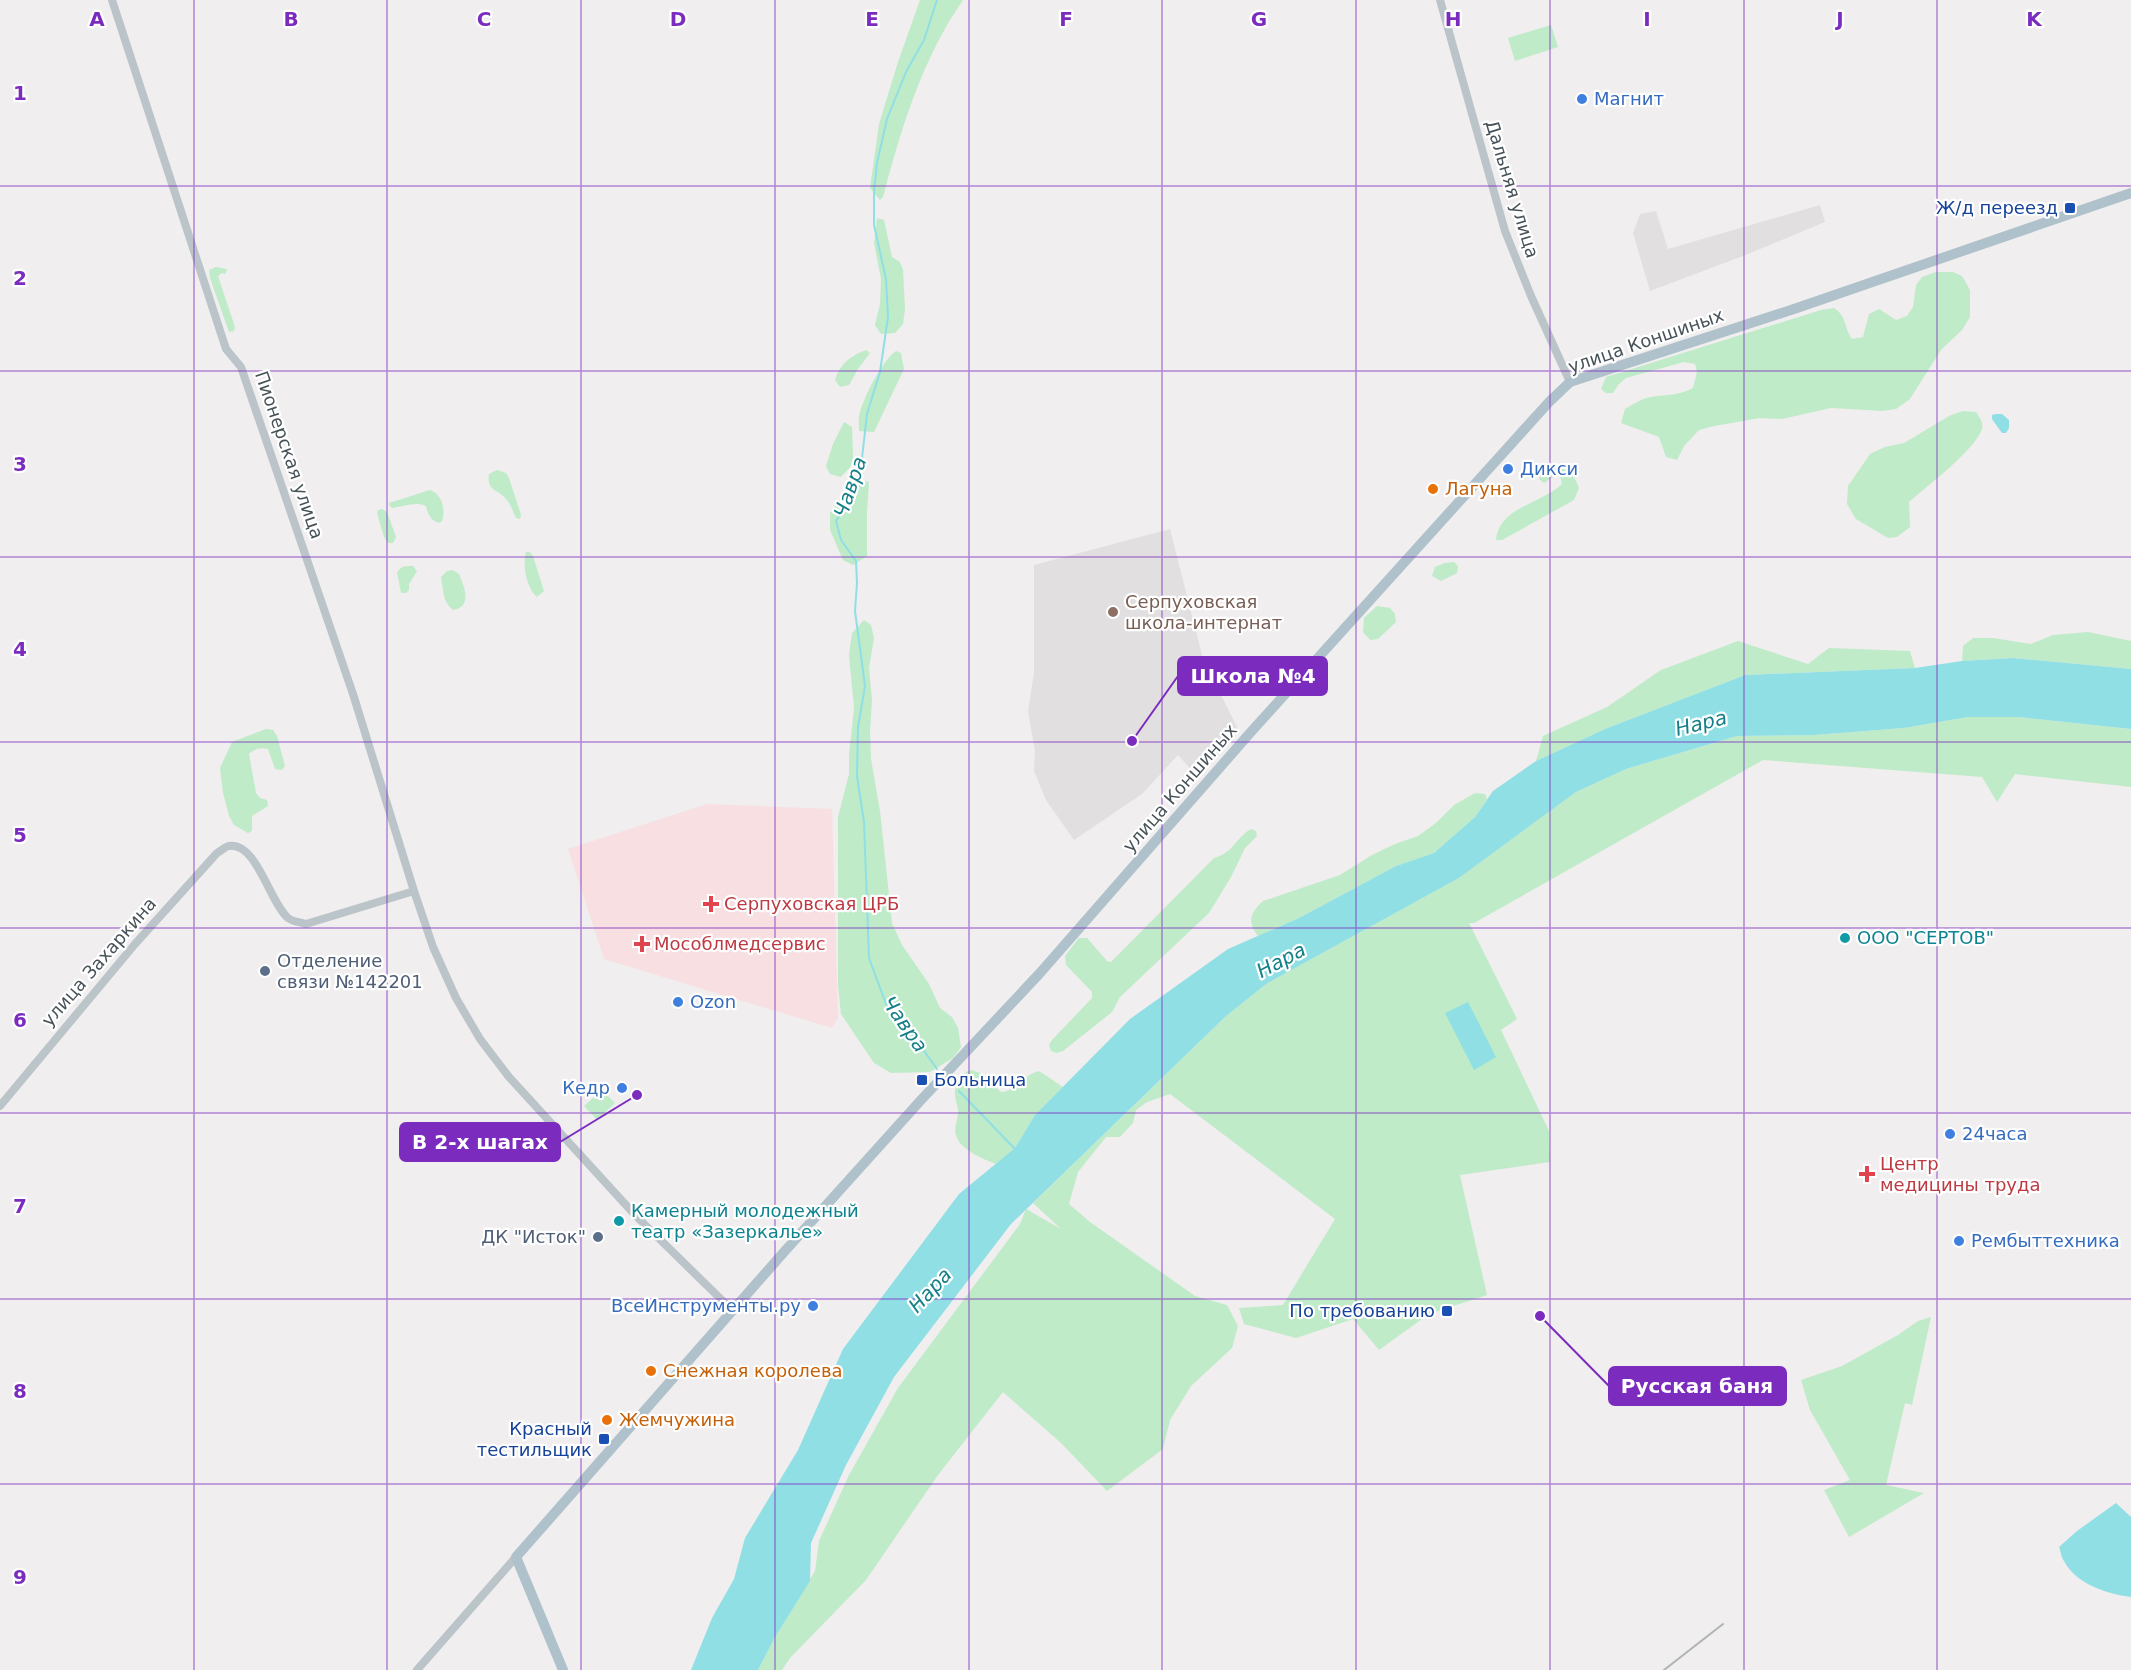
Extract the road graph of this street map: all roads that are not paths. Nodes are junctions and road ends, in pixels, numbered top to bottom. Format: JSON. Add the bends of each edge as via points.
{"nodes":[{"id":1,"x":112,"y":0,"type":"edge"},
{"id":2,"x":1440,"y":0,"type":"edge"},
{"id":3,"x":2131,"y":194,"type":"edge"},
{"id":4,"x":1570,"y":382,"type":"junction"},
{"id":5,"x":414,"y":891,"type":"junction"},
{"id":6,"x":0,"y":1106,"type":"edge"},
{"id":7,"x":732,"y":1310,"type":"junction"},
{"id":8,"x":516,"y":1557,"type":"junction"},
{"id":9,"x":417,"y":1670,"type":"edge"},
{"id":10,"x":562,"y":1670,"type":"edge"}],
"edges":[{"from":1,"to":5,"type":"street","name":"Пионерская улица","via":[[226,349],[241,367],[353,694]]},
{"from":2,"to":4,"type":"street","name":"Дальняя улица","via":[[1505,231]]},
{"from":3,"to":4,"type":"main road","name":"улица Коншиных"},
{"from":4,"to":7,"type":"main road","name":"улица Коншиных"},
{"from":5,"to":6,"type":"street","name":"улица Захаркина","via":[[306,924],[290,920],[278,908],[250,854],[229,845],[217,853],[135,944]]},
{"from":5,"to":7,"type":"street","name":"Пионерская улица","via":[[433,947],[480,1039],[509,1077],[636,1216]]},
{"from":7,"to":8,"type":"main road","name":"улица Коншиных"},
{"from":8,"to":9,"type":"street"},
{"from":8,"to":10,"type":"main road"}]}
